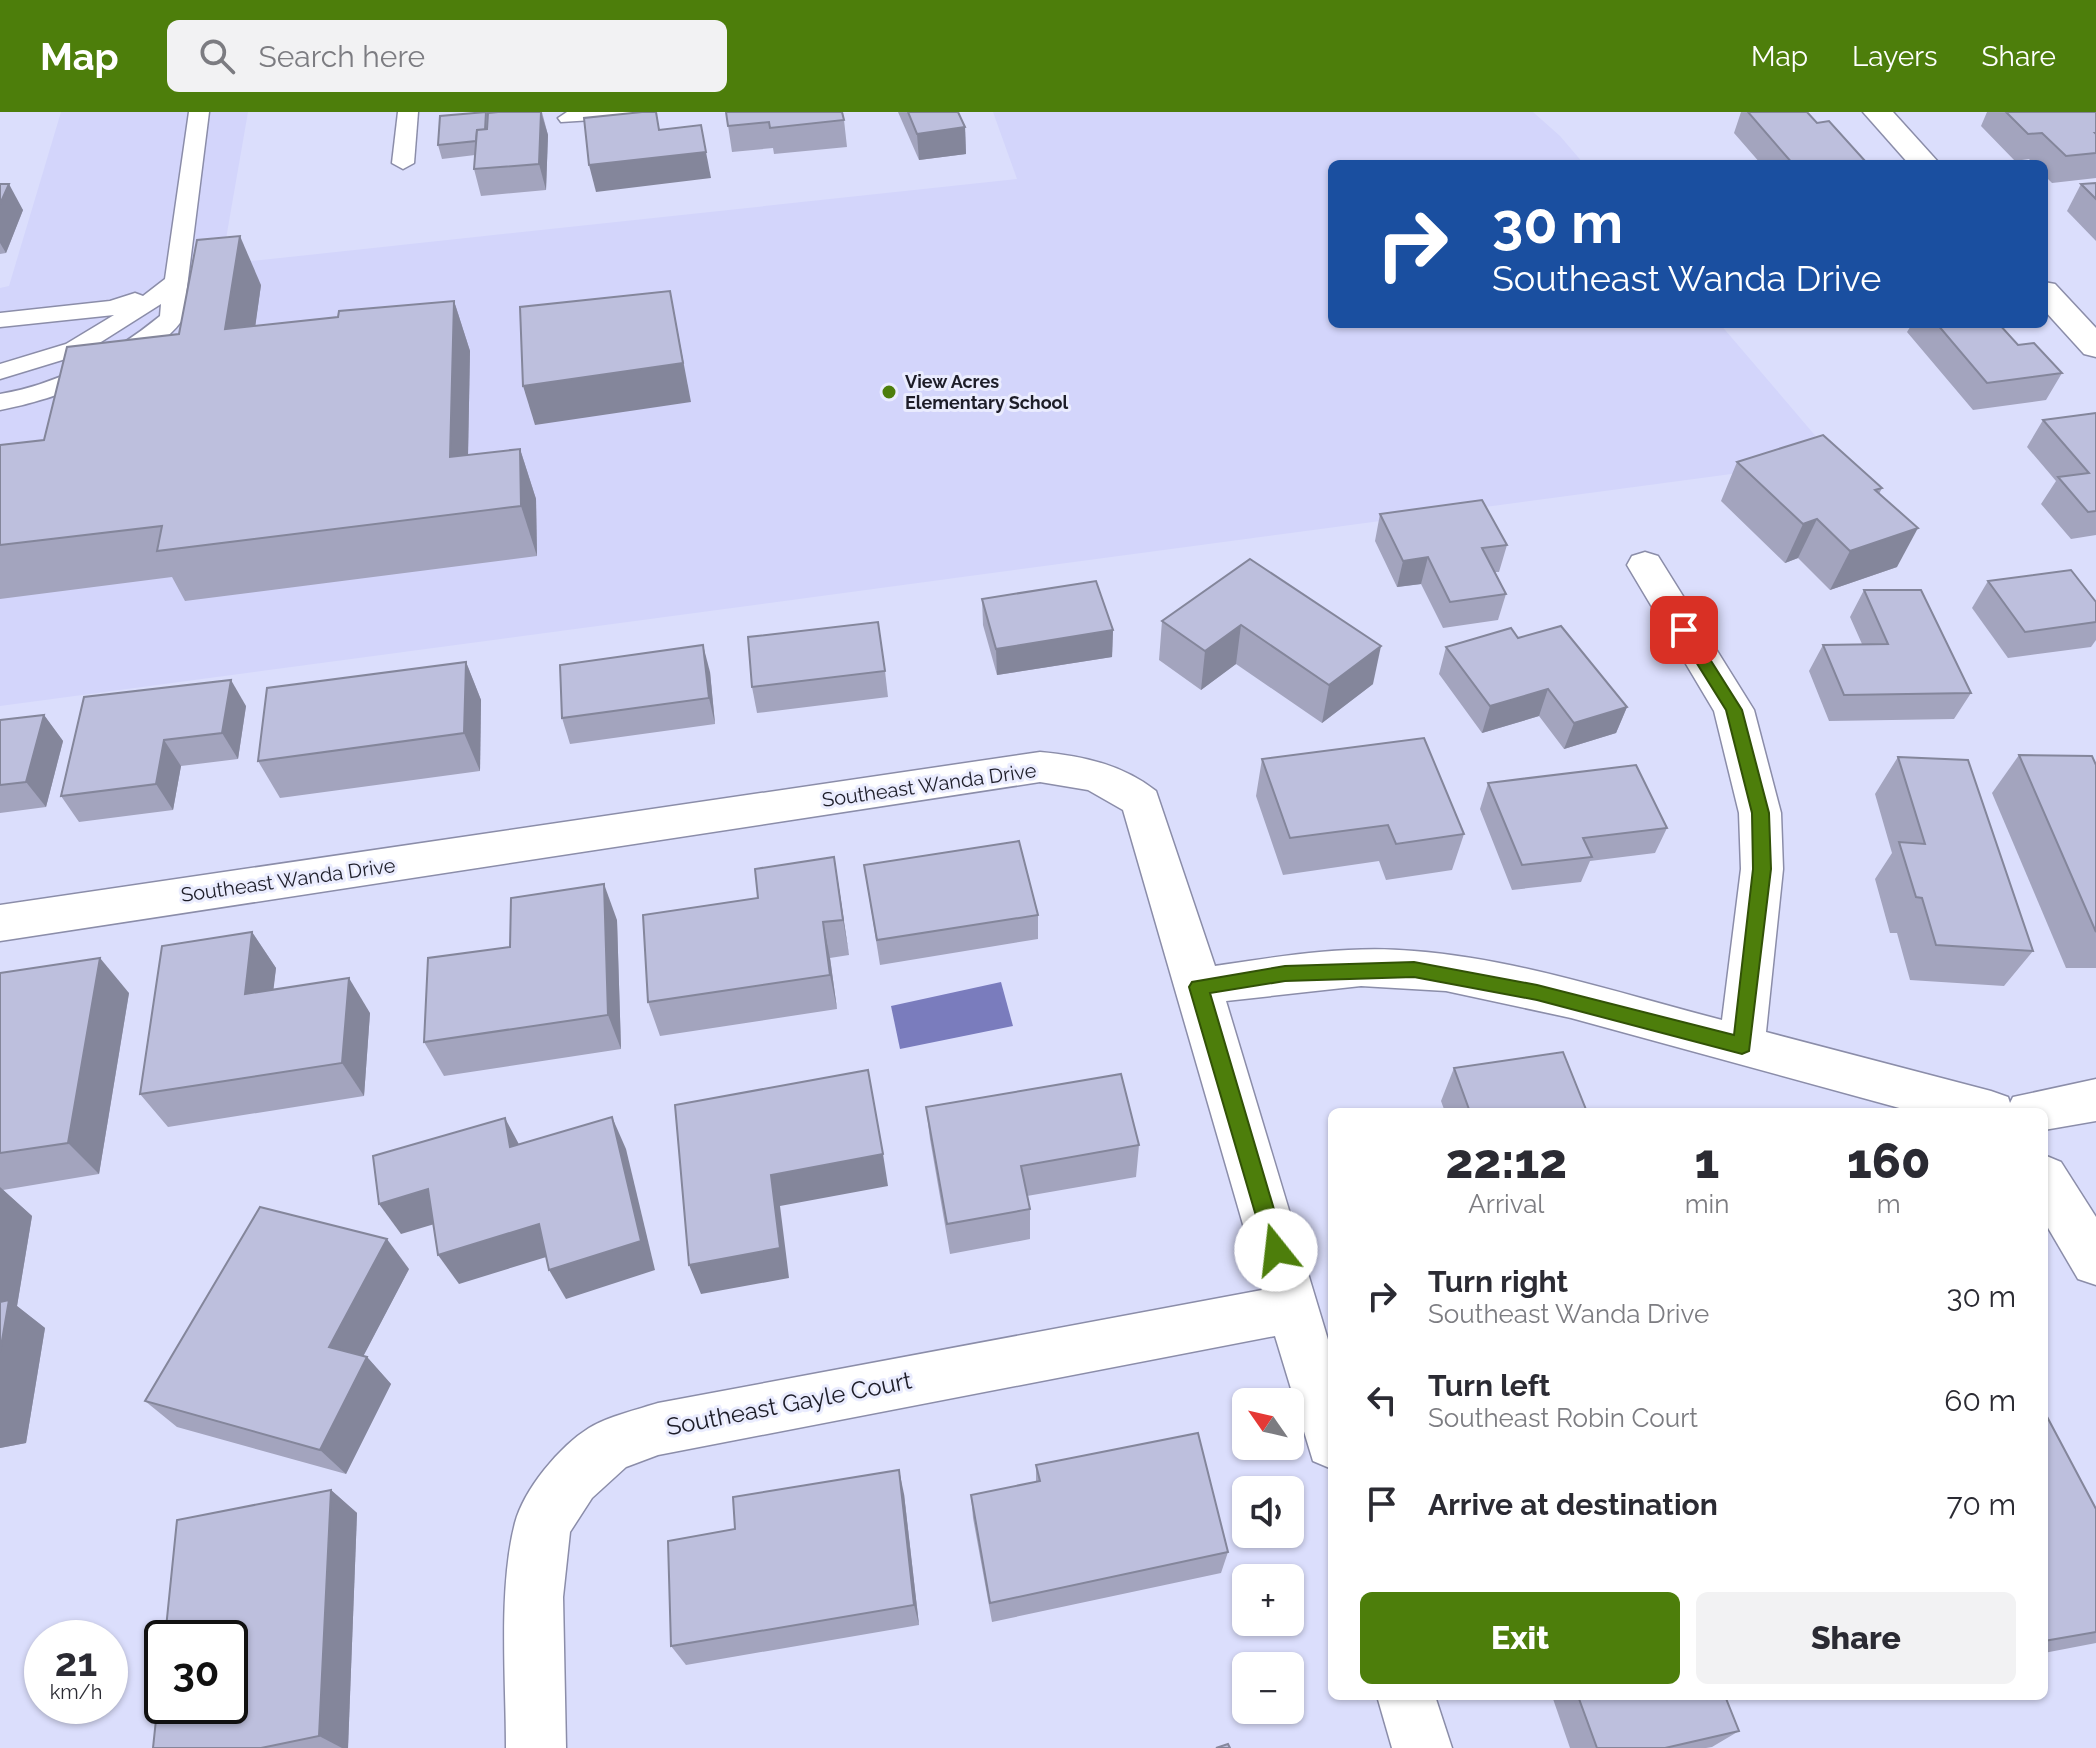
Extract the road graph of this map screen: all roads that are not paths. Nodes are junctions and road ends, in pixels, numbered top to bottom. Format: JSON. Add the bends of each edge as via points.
{"nodes":[{"id":1,"x":199,"y":112,"type":"edge"},
{"id":2,"x":408,"y":112,"type":"edge"},
{"id":3,"x":624,"y":112,"type":"edge"},
{"id":4,"x":1877,"y":112,"type":"edge"},
{"id":5,"x":568,"y":118,"type":"dead end"},
{"id":6,"x":1921,"y":160,"type":"edge"},
{"id":7,"x":403,"y":163,"type":"dead end"},
{"id":8,"x":174,"y":283,"type":"junction"},
{"id":9,"x":2048,"y":295,"type":"edge"},
{"id":10,"x":0,"y":320,"type":"edge"},
{"id":11,"x":2096,"y":347,"type":"edge"},
{"id":12,"x":0,"y":372,"type":"edge"},
{"id":13,"x":0,"y":402,"type":"edge"},
{"id":14,"x":1645,"y":565,"type":"dead end"},
{"id":15,"x":0,"y":923,"type":"edge"},
{"id":16,"x":1199,"y":987,"type":"junction"},
{"id":17,"x":1742,"y":1045,"type":"junction"},
{"id":18,"x":2096,"y":1100,"type":"edge"},
{"id":19,"x":1976,"y":1108,"type":"edge"},
{"id":20,"x":2048,"y":1109,"type":"edge"},
{"id":21,"x":2048,"y":1184,"type":"edge"},
{"id":22,"x":2096,"y":1262,"type":"edge"},
{"id":23,"x":1293,"y":1308,"type":"junction"},
{"id":24,"x":1328,"y":1428,"type":"edge"},
{"id":25,"x":1407,"y":1700,"type":"edge"},
{"id":26,"x":536,"y":1748,"type":"edge"},
{"id":27,"x":1422,"y":1748,"type":"edge"}],
"edges":[{"from":1,"to":8,"type":"lane"},
{"from":2,"to":7,"type":"lane"},
{"from":3,"to":5,"type":"lane"},
{"from":4,"to":6,"type":"street"},
{"from":8,"to":10,"type":"lane","via":[[114,308]]},
{"from":8,"to":12,"type":"lane","via":[[74,349]]},
{"from":8,"to":13,"type":"lane","via":[[171,319],[137,348],[83,377]]},
{"from":9,"to":11,"type":"street"},
{"from":14,"to":17,"type":"street","via":[[1734,710],[1760,813],[1761,885]]},
{"from":15,"to":16,"type":"street","name":"Southeast Wanda Drive","via":[[1040,767],[1088,772],[1120,784],[1141,802]]},
{"from":16,"to":17,"type":"street","via":[[1285,974],[1414,969],[1491,982]]},
{"from":16,"to":23,"type":"street","name":"Southeast Wanda Drive"},
{"from":17,"to":19,"type":"street"},
{"from":18,"to":20,"type":"street"},
{"from":21,"to":22,"type":"street"},
{"from":23,"to":24,"type":"street","name":"Southeast Wanda Drive"},
{"from":23,"to":26,"type":"street","name":"Southeast Gayle Court","via":[[658,1429],[608,1447],[573,1479],[543,1523],[535,1597]]},
{"from":25,"to":27,"type":"street"}]}
